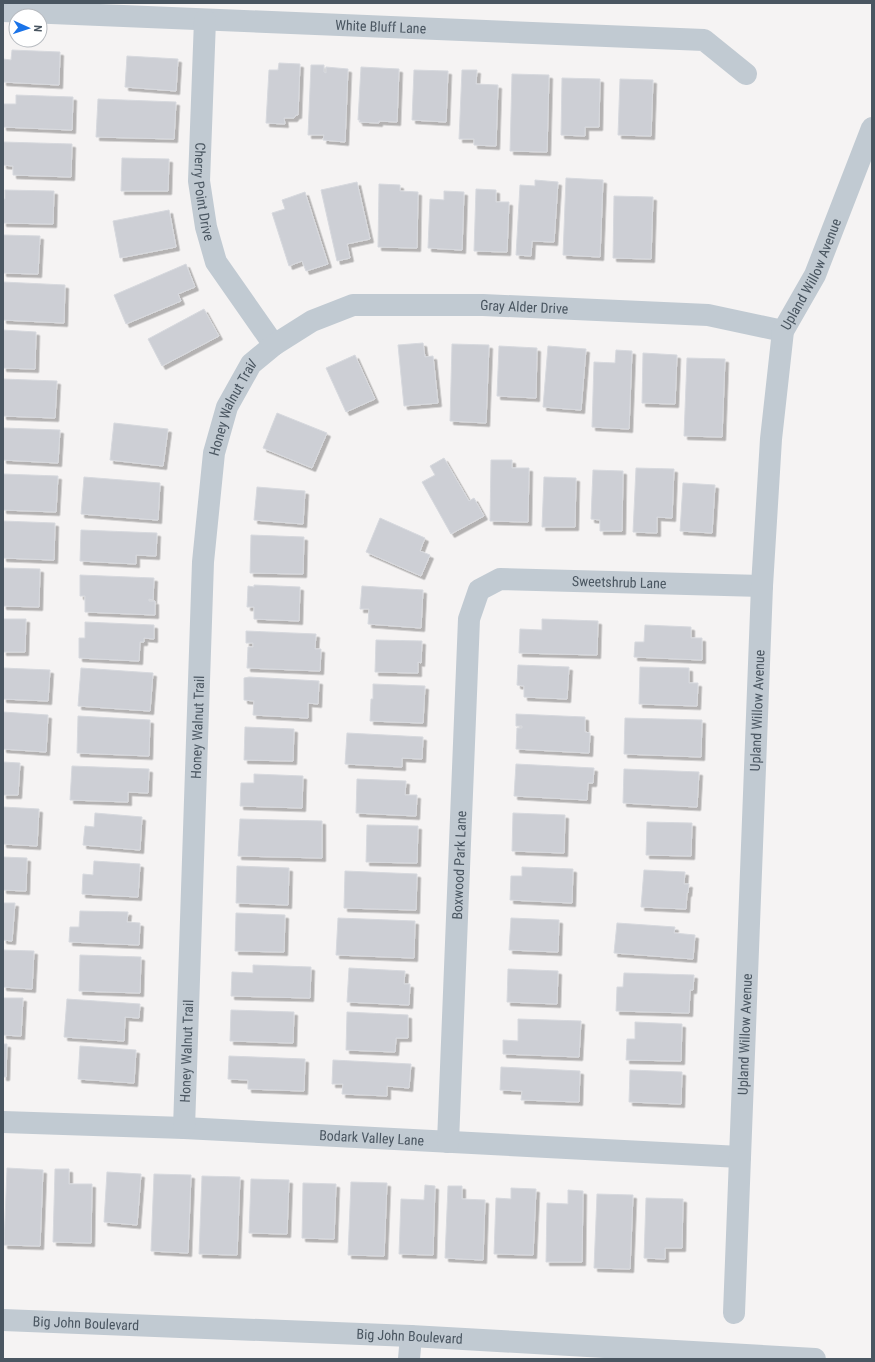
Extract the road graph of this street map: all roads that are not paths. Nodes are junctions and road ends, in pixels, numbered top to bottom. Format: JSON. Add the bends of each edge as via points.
{"nodes":[{"id":1,"x":3,"y":11,"type":"edge"},
{"id":2,"x":205,"y":20,"type":"junction"},
{"id":3,"x":746,"y":74,"type":"dead end"},
{"id":4,"x":872,"y":128,"type":"edge"},
{"id":5,"x":783,"y":331,"type":"junction"},
{"id":6,"x":274,"y":345,"type":"junction"},
{"id":7,"x":762,"y":586,"type":"junction"},
{"id":8,"x":479,"y":590,"type":"joint"},
{"id":9,"x":3,"y":1122,"type":"edge"},
{"id":10,"x":184,"y":1128,"type":"junction"},
{"id":11,"x":448,"y":1142,"type":"junction"},
{"id":12,"x":740,"y":1157,"type":"junction"},
{"id":13,"x":734,"y":1313,"type":"dead end"},
{"id":14,"x":3,"y":1320,"type":"edge"},
{"id":15,"x":411,"y":1336,"type":"junction"},
{"id":16,"x":500,"y":1350,"type":"edge"},
{"id":17,"x":620,"y":1354,"type":"edge"},
{"id":18,"x":409,"y":1359,"type":"edge"},
{"id":19,"x":815,"y":1359,"type":"edge"}],
"edges":[{"from":1,"to":2,"type":"street","name":"White Bluff Lane"},
{"from":2,"to":3,"type":"street","name":"White Bluff Lane","via":[[704,40]]},
{"from":2,"to":6,"type":"street","name":"Cherry Point Drive","via":[[199,181],[206,227],[216,262]]},
{"from":4,"to":5,"type":"street","name":"Upland Willow Avenue","via":[[815,275]]},
{"from":5,"to":6,"type":"street","name":"Gray Alder Drive","via":[[708,315],[483,305],[353,305],[312,321]]},
{"from":5,"to":7,"type":"street","name":"Upland Willow Avenue","via":[[771,439]]},
{"from":6,"to":10,"type":"street","name":"Honey Walnut Trail","via":[[251,364],[227,407],[214,453],[203,562]]},
{"from":7,"to":8,"type":"street","name":"Sweetshrub Lane","via":[[500,579]]},
{"from":7,"to":12,"type":"street","name":"Upland Willow Avenue"},
{"from":8,"to":11,"type":"street","name":"Boxwood Park Lane","via":[[469,619]]},
{"from":9,"to":10,"type":"street","name":"Bodark Valley Lane"},
{"from":10,"to":11,"type":"street","name":"Bodark Valley Lane"},
{"from":11,"to":12,"type":"street","name":"Bodark Valley Lane"},
{"from":12,"to":13,"type":"street","name":"Upland Willow Avenue"},
{"from":14,"to":15,"type":"street","name":"Big John Boulevard"},
{"from":15,"to":16,"type":"street","name":"Big John Boulevard"},
{"from":15,"to":18,"type":"street"},
{"from":16,"to":17,"type":"street","name":"Big John Boulevard"},
{"from":17,"to":19,"type":"street","name":"Big John Boulevard"}]}
